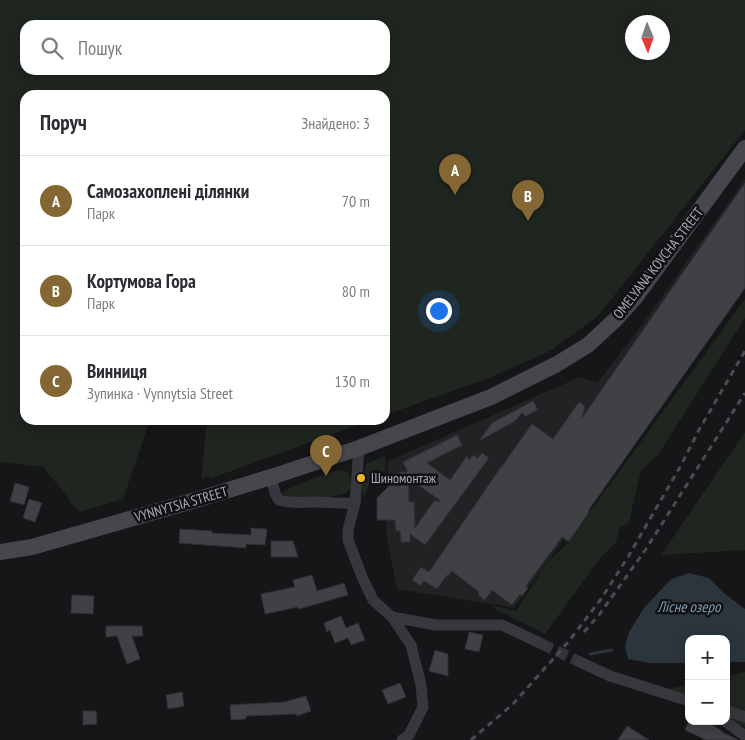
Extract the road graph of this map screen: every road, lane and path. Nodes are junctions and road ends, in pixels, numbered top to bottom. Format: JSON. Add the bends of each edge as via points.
{"nodes":[{"id":1,"x":745,"y":148,"type":"edge"},
{"id":2,"x":557,"y":364,"type":"joint"},
{"id":3,"x":359,"y":448,"type":"junction"},
{"id":4,"x":271,"y":477,"type":"junction"},
{"id":5,"x":355,"y":503,"type":"junction"},
{"id":6,"x":0,"y":552,"type":"edge"},
{"id":7,"x":392,"y":617,"type":"junction"},
{"id":8,"x":542,"y":644,"type":"tunnel mouth"},
{"id":9,"x":580,"y":662,"type":"tunnel mouth"},
{"id":10,"x":685,"y":700,"type":"edge"},
{"id":11,"x":730,"y":711,"type":"edge"},
{"id":12,"x":745,"y":717,"type":"edge"},
{"id":13,"x":730,"y":725,"type":"edge"},
{"id":14,"x":745,"y":736,"type":"edge"},
{"id":15,"x":402,"y":740,"type":"edge"}],
"edges":[{"from":1,"to":2,"type":"main road","name":"OMELYANA KOVCHA STREET","via":[[634,299],[588,345]]},
{"from":2,"to":3,"type":"main road","name":"VYNNYTSIA STREET","via":[[491,396]]},
{"from":3,"to":4,"type":"main road","name":"VYNNYTSIA STREET"},
{"from":3,"to":5,"type":"street"},
{"from":4,"to":5,"type":"street","via":[[279,500],[290,503]]},
{"from":4,"to":6,"type":"main road","name":"VYNNYTSIA STREET","via":[[32,547]]},
{"from":5,"to":7,"type":"street","via":[[348,540],[373,600]]},
{"from":7,"to":8,"type":"street","via":[[436,625],[502,625]]},
{"from":7,"to":15,"type":"street","via":[[411,645],[423,707],[409,736]]},
{"from":9,"to":10,"type":"street","via":[[610,676]]},
{"from":11,"to":12,"type":"street"},
{"from":13,"to":14,"type":"street"}]}
